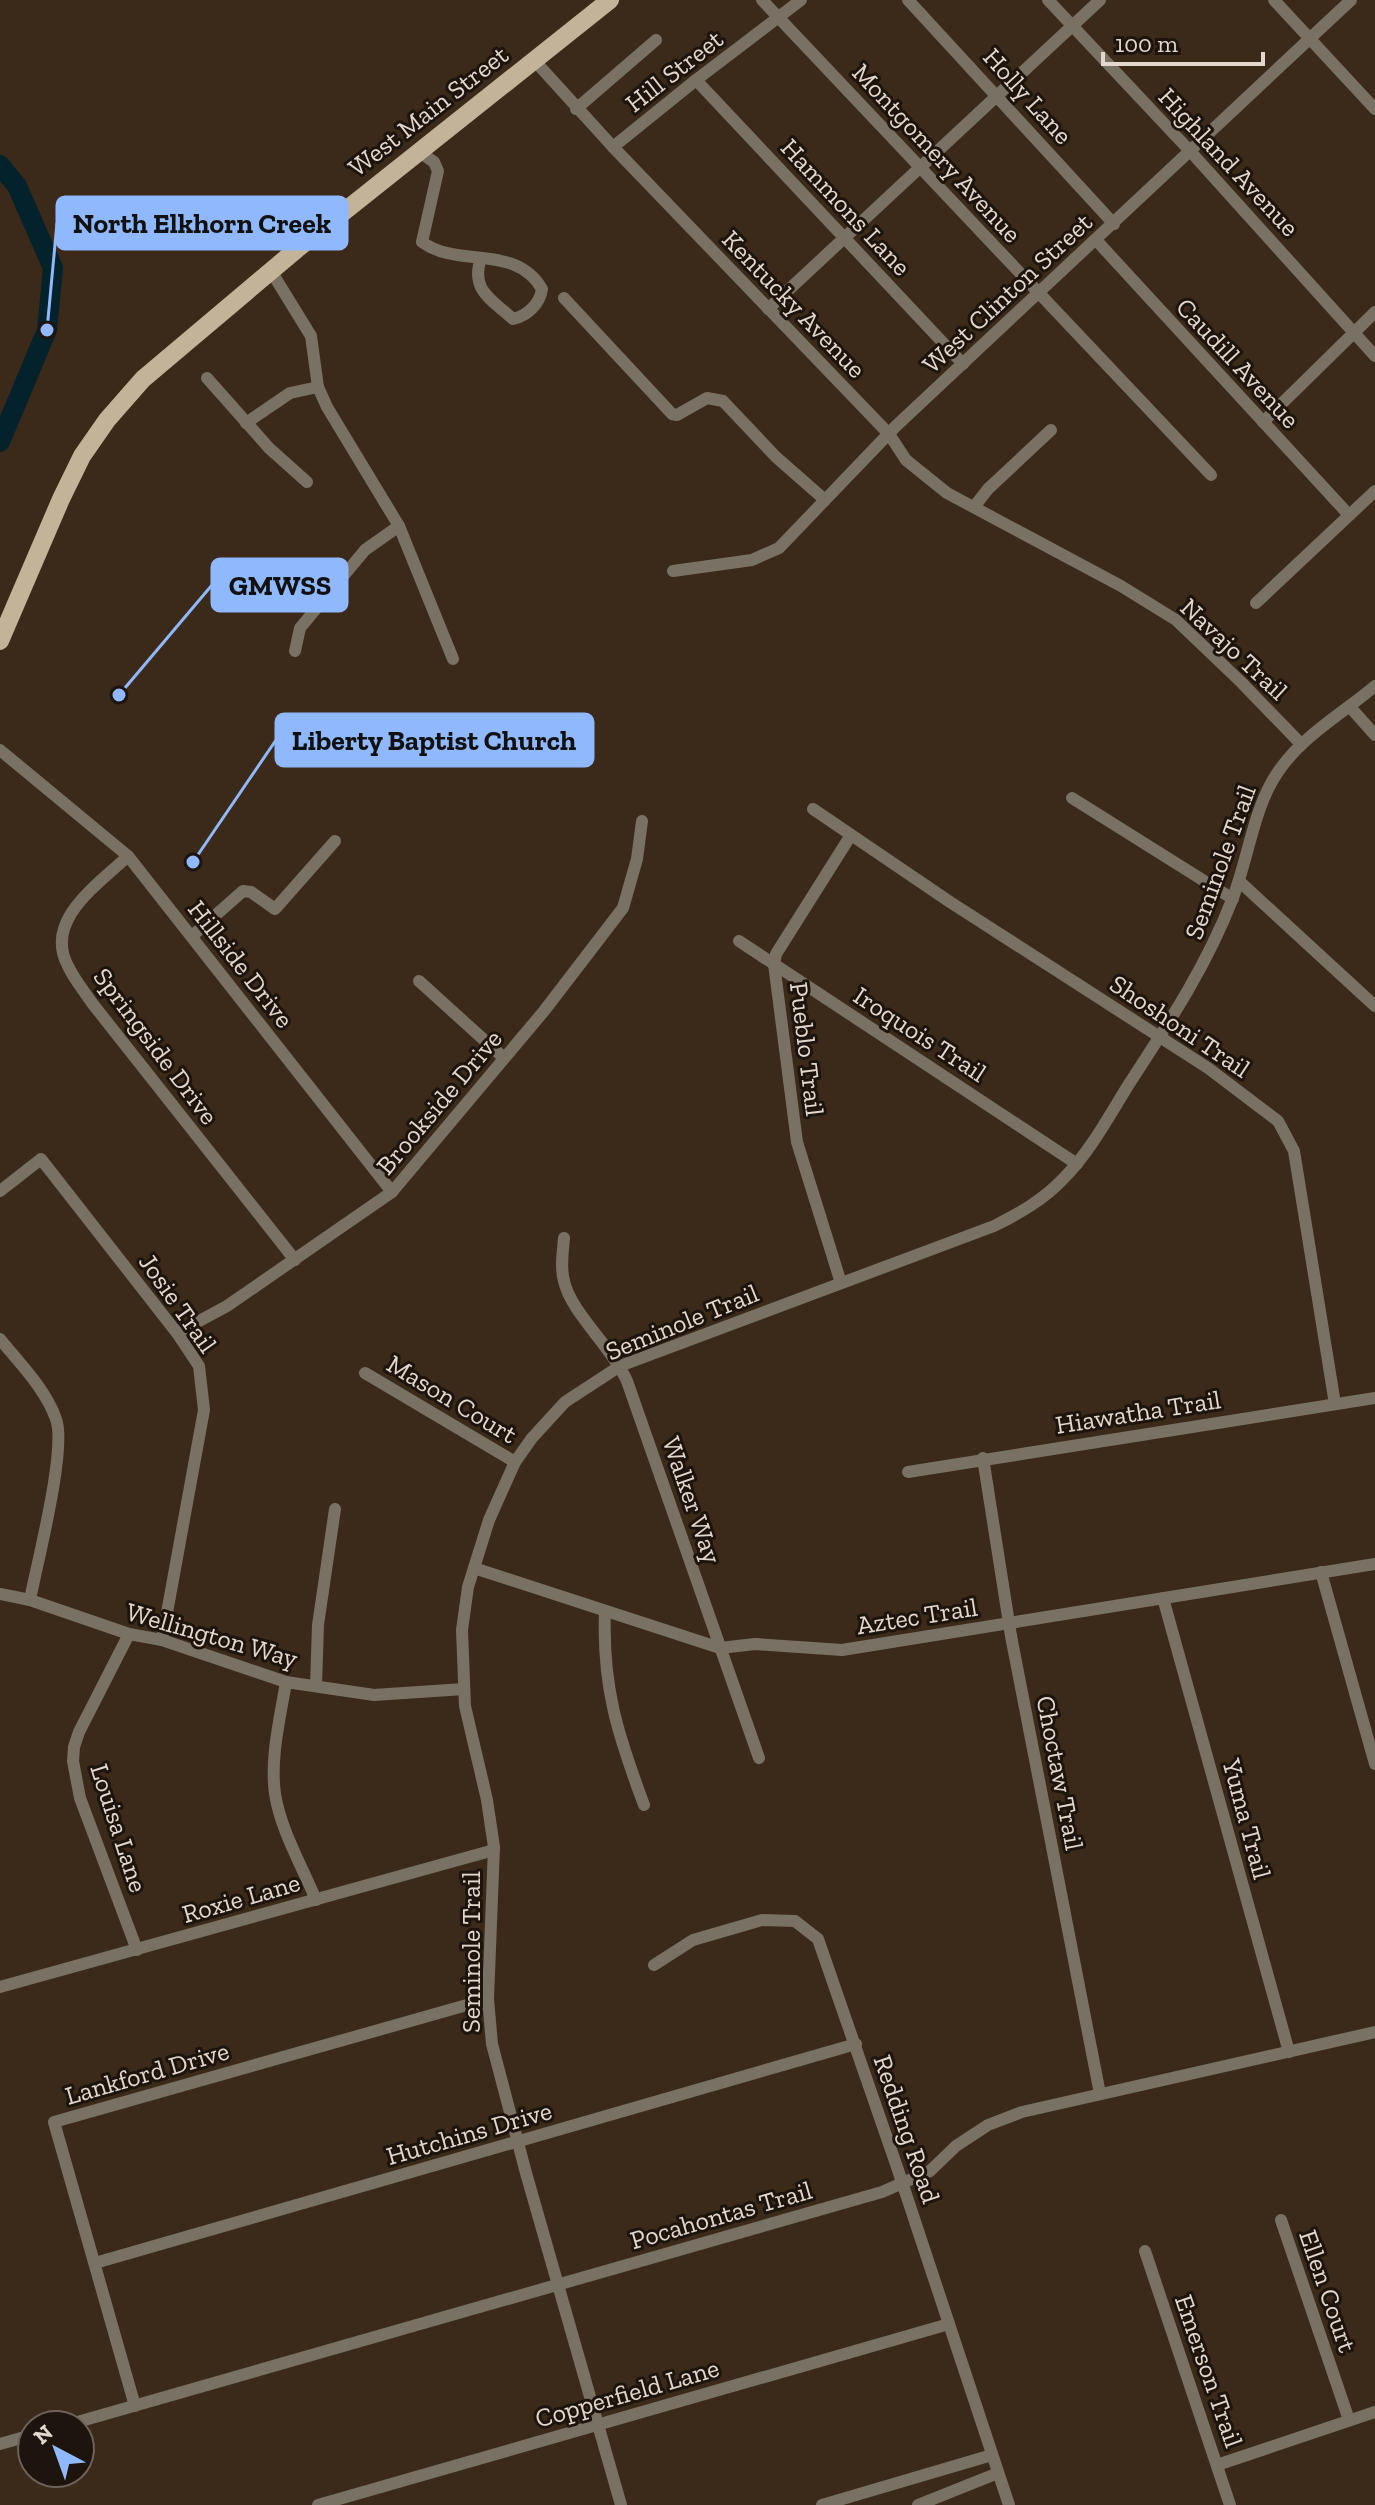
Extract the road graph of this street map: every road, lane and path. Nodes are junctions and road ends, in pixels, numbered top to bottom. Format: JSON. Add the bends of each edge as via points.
{"nodes":[{"id":1,"x":610,"y":0,"type":"edge"},
{"id":2,"x":762,"y":0,"type":"edge"},
{"id":3,"x":801,"y":0,"type":"edge"},
{"id":4,"x":908,"y":0,"type":"edge"},
{"id":5,"x":1048,"y":0,"type":"edge"},
{"id":6,"x":1100,"y":0,"type":"edge"},
{"id":7,"x":1274,"y":0,"type":"edge"},
{"id":8,"x":1351,"y":0,"type":"edge"},
{"id":9,"x":778,"y":17,"type":"junction"},
{"id":10,"x":1073,"y":27,"type":"junction"},
{"id":11,"x":1310,"y":39,"type":"junction"},
{"id":12,"x":656,"y":40,"type":"dead end"},
{"id":13,"x":534,"y":60,"type":"junction"},
{"id":14,"x":696,"y":80,"type":"junction"},
{"id":15,"x":998,"y":96,"type":"junction"},
{"id":16,"x":576,"y":109,"type":"junction"},
{"id":17,"x":1375,"y":109,"type":"edge"},
{"id":18,"x":613,"y":147,"type":"junction"},
{"id":19,"x":1190,"y":151,"type":"junction"},
{"id":20,"x":421,"y":153,"type":"junction"},
{"id":21,"x":921,"y":167,"type":"junction"},
{"id":22,"x":1114,"y":224,"type":"junction"},
{"id":23,"x":845,"y":238,"type":"junction"},
{"id":24,"x":1096,"y":240,"type":"junction"},
{"id":25,"x":481,"y":258,"type":"junction"},
{"id":26,"x":271,"y":271,"type":"junction"},
{"id":27,"x":1039,"y":293,"type":"junction"},
{"id":28,"x":564,"y":298,"type":"dead end"},
{"id":29,"x":768,"y":309,"type":"junction"},
{"id":30,"x":1375,"y":312,"type":"edge"},
{"id":31,"x":1355,"y":331,"type":"junction"},
{"id":32,"x":1375,"y":356,"type":"edge"},
{"id":33,"x":963,"y":364,"type":"junction"},
{"id":34,"x":207,"y":378,"type":"dead end"},
{"id":35,"x":318,"y":387,"type":"junction"},
{"id":36,"x":1263,"y":422,"type":"junction"},
{"id":37,"x":246,"y":423,"type":"junction"},
{"id":38,"x":1051,"y":430,"type":"dead end"},
{"id":39,"x":889,"y":434,"type":"junction"},
{"id":40,"x":1211,"y":475,"type":"dead end"},
{"id":41,"x":307,"y":482,"type":"dead end"},
{"id":42,"x":1375,"y":491,"type":"edge"},
{"id":43,"x":825,"y":500,"type":"junction"},
{"id":44,"x":974,"y":507,"type":"junction"},
{"id":45,"x":1349,"y":515,"type":"junction"},
{"id":46,"x":399,"y":526,"type":"junction"},
{"id":47,"x":1048,"y":546,"type":"joint"},
{"id":48,"x":673,"y":571,"type":"dead end"},
{"id":49,"x":1256,"y":603,"type":"dead end"},
{"id":50,"x":0,"y":641,"type":"edge"},
{"id":51,"x":295,"y":651,"type":"dead end"},
{"id":52,"x":453,"y":659,"type":"dead end"},
{"id":53,"x":1375,"y":686,"type":"edge"},
{"id":54,"x":1350,"y":707,"type":"junction"},
{"id":55,"x":1375,"y":735,"type":"edge"},
{"id":56,"x":1301,"y":744,"type":"junction"},
{"id":57,"x":0,"y":750,"type":"edge"},
{"id":58,"x":1072,"y":798,"type":"dead end"},
{"id":59,"x":813,"y":809,"type":"dead end"},
{"id":60,"x":642,"y":821,"type":"dead end"},
{"id":61,"x":851,"y":835,"type":"junction"},
{"id":62,"x":335,"y":841,"type":"dead end"},
{"id":63,"x":128,"y":856,"type":"junction"},
{"id":64,"x":1239,"y":881,"type":"junction"},
{"id":65,"x":1233,"y":899,"type":"junction"},
{"id":66,"x":192,"y":936,"type":"junction"},
{"id":67,"x":739,"y":941,"type":"dead end"},
{"id":68,"x":774,"y":964,"type":"junction"},
{"id":69,"x":419,"y":981,"type":"dead end"},
{"id":70,"x":1375,"y":1006,"type":"edge"},
{"id":71,"x":1159,"y":1037,"type":"junction"},
{"id":72,"x":504,"y":1058,"type":"junction"},
{"id":73,"x":1077,"y":1164,"type":"junction"},
{"id":74,"x":0,"y":1191,"type":"edge"},
{"id":75,"x":392,"y":1192,"type":"junction"},
{"id":76,"x":564,"y":1238,"type":"dead end"},
{"id":77,"x":295,"y":1260,"type":"junction"},
{"id":78,"x":841,"y":1283,"type":"junction"},
{"id":79,"x":177,"y":1333,"type":"junction"},
{"id":80,"x":0,"y":1339,"type":"edge"},
{"id":81,"x":620,"y":1366,"type":"junction"},
{"id":82,"x":365,"y":1373,"type":"dead end"},
{"id":83,"x":1375,"y":1398,"type":"edge"},
{"id":84,"x":1335,"y":1404,"type":"junction"},
{"id":85,"x":983,"y":1458,"type":"junction"},
{"id":86,"x":515,"y":1462,"type":"junction"},
{"id":87,"x":908,"y":1472,"type":"dead end"},
{"id":88,"x":335,"y":1509,"type":"dead end"},
{"id":89,"x":1375,"y":1564,"type":"edge"},
{"id":90,"x":474,"y":1568,"type":"junction"},
{"id":91,"x":1321,"y":1572,"type":"junction"},
{"id":92,"x":0,"y":1594,"type":"edge"},
{"id":93,"x":1163,"y":1598,"type":"junction"},
{"id":94,"x":30,"y":1600,"type":"junction"},
{"id":95,"x":605,"y":1611,"type":"junction"},
{"id":96,"x":1009,"y":1623,"type":"junction"},
{"id":97,"x":129,"y":1634,"type":"junction"},
{"id":98,"x":162,"y":1640,"type":"junction"},
{"id":99,"x":720,"y":1648,"type":"junction"},
{"id":100,"x":286,"y":1682,"type":"junction"},
{"id":101,"x":316,"y":1686,"type":"junction"},
{"id":102,"x":464,"y":1689,"type":"junction"},
{"id":103,"x":759,"y":1758,"type":"dead end"},
{"id":104,"x":1375,"y":1764,"type":"edge"},
{"id":105,"x":644,"y":1805,"type":"dead end"},
{"id":106,"x":494,"y":1850,"type":"junction"},
{"id":107,"x":316,"y":1900,"type":"junction"},
{"id":108,"x":137,"y":1950,"type":"junction"},
{"id":109,"x":654,"y":1965,"type":"dead end"},
{"id":110,"x":0,"y":1987,"type":"edge"},
{"id":111,"x":488,"y":1999,"type":"junction"},
{"id":112,"x":1375,"y":2032,"type":"edge"},
{"id":113,"x":856,"y":2044,"type":"junction"},
{"id":114,"x":1289,"y":2052,"type":"junction"},
{"id":115,"x":1100,"y":2094,"type":"junction"},
{"id":116,"x":518,"y":2141,"type":"junction"},
{"id":117,"x":903,"y":2184,"type":"junction"},
{"id":118,"x":1281,"y":2220,"type":"dead end"},
{"id":119,"x":1145,"y":2251,"type":"dead end"},
{"id":120,"x":95,"y":2263,"type":"junction"},
{"id":121,"x":558,"y":2285,"type":"junction"},
{"id":122,"x":949,"y":2324,"type":"junction"},
{"id":123,"x":135,"y":2406,"type":"junction"},
{"id":124,"x":1375,"y":2412,"type":"edge"},
{"id":125,"x":96,"y":2417,"type":"edge"},
{"id":126,"x":1349,"y":2420,"type":"junction"},
{"id":127,"x":598,"y":2424,"type":"junction"},
{"id":128,"x":992,"y":2455,"type":"junction"},
{"id":129,"x":1217,"y":2465,"type":"junction"},
{"id":130,"x":933,"y":2472,"type":"junction"},
{"id":131,"x":998,"y":2473,"type":"junction"},
{"id":132,"x":939,"y":2494,"type":"junction"},
{"id":133,"x":318,"y":2505,"type":"edge"},
{"id":134,"x":621,"y":2505,"type":"edge"},
{"id":135,"x":822,"y":2505,"type":"edge"},
{"id":136,"x":918,"y":2505,"type":"edge"},
{"id":137,"x":1009,"y":2505,"type":"edge"},
{"id":138,"x":1230,"y":2505,"type":"edge"}],
"edges":[{"from":1,"to":13,"type":"main road","name":"West Main Street"},
{"from":2,"to":9,"type":"street","name":"Montgomery Avenue"},
{"from":3,"to":9,"type":"street","name":"Hill Street"},
{"from":4,"to":15,"type":"street","name":"Holly Lane"},
{"from":5,"to":10,"type":"street","name":"Highland Avenue"},
{"from":6,"to":10,"type":"street"},
{"from":7,"to":11,"type":"street"},
{"from":8,"to":11,"type":"street","name":"West Clinton Street"},
{"from":9,"to":14,"type":"street","name":"Hill Street"},
{"from":9,"to":21,"type":"street","name":"Montgomery Avenue"},
{"from":10,"to":15,"type":"street"},
{"from":10,"to":19,"type":"street","name":"Highland Avenue"},
{"from":11,"to":17,"type":"street"},
{"from":11,"to":19,"type":"street","name":"West Clinton Street"},
{"from":12,"to":16,"type":"street"},
{"from":13,"to":16,"type":"street","name":"Kentucky Avenue"},
{"from":13,"to":20,"type":"main road","name":"West Main Street"},
{"from":14,"to":18,"type":"street","name":"Hill Street"},
{"from":14,"to":23,"type":"street","name":"Hammons Lane"},
{"from":15,"to":21,"type":"street"},
{"from":15,"to":22,"type":"street","name":"Holly Lane"},
{"from":16,"to":18,"type":"street","name":"Kentucky Avenue"},
{"from":18,"to":29,"type":"street","name":"Kentucky Avenue"},
{"from":19,"to":22,"type":"street","name":"West Clinton Street"},
{"from":19,"to":31,"type":"street","name":"Highland Avenue"},
{"from":20,"to":25,"type":"street","via":[[438,171],[422,242],[433,250]]},
{"from":20,"to":26,"type":"main road","name":"West Main Street"},
{"from":21,"to":23,"type":"street"},
{"from":21,"to":27,"type":"street","name":"Montgomery Avenue"},
{"from":22,"to":24,"type":"street","name":"West Clinton Street"},
{"from":23,"to":29,"type":"street"},
{"from":23,"to":33,"type":"street","name":"Hammons Lane"},
{"from":24,"to":27,"type":"street","name":"West Clinton Street"},
{"from":24,"to":36,"type":"street","name":"Caudill Avenue"},
{"from":25,"to":25,"type":"street","via":[[512,263],[536,278],[541,298],[524,316],[513,319],[478,283]]},
{"from":26,"to":35,"type":"street","via":[[311,336]]},
{"from":26,"to":50,"type":"main road","name":"West Main Street","via":[[143,379],[95,435],[61,499]]},
{"from":27,"to":33,"type":"street","name":"West Clinton Street"},
{"from":27,"to":40,"type":"street","name":"Montgomery Avenue"},
{"from":28,"to":43,"type":"street","via":[[672,414],[707,398],[723,401]]},
{"from":29,"to":39,"type":"street","name":"Kentucky Avenue"},
{"from":30,"to":31,"type":"street"},
{"from":31,"to":32,"type":"street","name":"Highland Avenue"},
{"from":31,"to":36,"type":"street"},
{"from":33,"to":39,"type":"street","name":"West Clinton Street"},
{"from":34,"to":37,"type":"street"},
{"from":35,"to":37,"type":"street","via":[[290,393]]},
{"from":35,"to":46,"type":"street"},
{"from":36,"to":45,"type":"street","name":"Caudill Avenue"},
{"from":37,"to":41,"type":"street"},
{"from":38,"to":44,"type":"street"},
{"from":39,"to":43,"type":"street","name":"West Clinton Street"},
{"from":39,"to":44,"type":"street","name":"Kentucky Avenue","via":[[906,460]]},
{"from":42,"to":45,"type":"street"},
{"from":43,"to":48,"type":"street","name":"West Clinton Street","via":[[769,555]]},
{"from":44,"to":47,"type":"street","name":"Kentucky Avenue"},
{"from":45,"to":49,"type":"street"},
{"from":46,"to":51,"type":"street","via":[[355,561],[300,628]]},
{"from":46,"to":52,"type":"street"},
{"from":47,"to":56,"type":"street","name":"Navajo Trail","via":[[1176,620]]},
{"from":53,"to":54,"type":"street","name":"Seminole Trail"},
{"from":54,"to":55,"type":"street"},
{"from":54,"to":56,"type":"street","name":"Seminole Trail"},
{"from":56,"to":64,"type":"street","name":"Seminole Trail","via":[[1278,771],[1263,802]]},
{"from":57,"to":63,"type":"street","name":"Hillside Drive"},
{"from":58,"to":65,"type":"street"},
{"from":59,"to":61,"type":"street","name":"Shoshoni Trail"},
{"from":60,"to":72,"type":"street","name":"Brookside Drive","via":[[623,908]]},
{"from":61,"to":68,"type":"street","name":"Pueblo Trail"},
{"from":61,"to":71,"type":"street","name":"Shoshoni Trail"},
{"from":62,"to":66,"type":"street","via":[[275,909],[243,891]]},
{"from":63,"to":66,"type":"street","name":"Hillside Drive"},
{"from":63,"to":77,"type":"street","name":"Springside Drive","via":[[65,923],[61,940],[67,965]]},
{"from":64,"to":65,"type":"street","name":"Seminole Trail"},
{"from":64,"to":70,"type":"street"},
{"from":65,"to":71,"type":"street","name":"Seminole Trail","via":[[1206,962]]},
{"from":66,"to":75,"type":"street","name":"Hillside Drive"},
{"from":67,"to":68,"type":"street","name":"Iroquois Trail"},
{"from":68,"to":73,"type":"street","name":"Iroquois Trail"},
{"from":68,"to":78,"type":"street","name":"Pueblo Trail","via":[[797,1142]]},
{"from":69,"to":72,"type":"street"},
{"from":71,"to":73,"type":"street","name":"Seminole Trail"},
{"from":71,"to":84,"type":"street","name":"Shoshoni Trail","via":[[1278,1121],[1287,1134]]},
{"from":72,"to":75,"type":"street","name":"Brookside Drive"},
{"from":73,"to":78,"type":"street","name":"Seminole Trail","via":[[1015,1216]]},
{"from":74,"to":79,"type":"street","name":"Josie Trail","via":[[41,1159]]},
{"from":75,"to":77,"type":"street","name":"Brookside Drive"},
{"from":76,"to":81,"type":"street","name":"Walker Way","via":[[561,1267],[568,1292]]},
{"from":77,"to":79,"type":"street","name":"Brookside Drive"},
{"from":78,"to":81,"type":"street","name":"Seminole Trail"},
{"from":79,"to":98,"type":"street","name":"Josie Trail","via":[[199,1366],[204,1410]]},
{"from":80,"to":94,"type":"street","via":[[48,1401],[57,1422],[59,1455]]},
{"from":81,"to":86,"type":"street","name":"Seminole Trail","via":[[565,1402]]},
{"from":81,"to":99,"type":"street","name":"Walker Way"},
{"from":82,"to":86,"type":"street","name":"Mason Court"},
{"from":83,"to":84,"type":"street","name":"Hiawatha Trail"},
{"from":84,"to":85,"type":"street","name":"Hiawatha Trail"},
{"from":85,"to":87,"type":"street","name":"Hiawatha Trail"},
{"from":85,"to":96,"type":"street","name":"Choctaw Trail"},
{"from":86,"to":90,"type":"street","name":"Seminole Trail"},
{"from":88,"to":101,"type":"street","via":[[318,1625]]},
{"from":89,"to":91,"type":"street","name":"Aztec Trail"},
{"from":90,"to":95,"type":"street","name":"Aztec Trail"},
{"from":90,"to":102,"type":"street","name":"Seminole Trail","via":[[462,1630]]},
{"from":91,"to":93,"type":"street","name":"Aztec Trail"},
{"from":91,"to":104,"type":"street"},
{"from":92,"to":94,"type":"street","name":"Wellington Way"},
{"from":93,"to":96,"type":"street","name":"Aztec Trail"},
{"from":93,"to":114,"type":"street","name":"Yuma Trail"},
{"from":94,"to":97,"type":"street","name":"Wellington Way"},
{"from":95,"to":99,"type":"street","name":"Aztec Trail"},
{"from":95,"to":105,"type":"street","via":[[608,1690]]},
{"from":96,"to":99,"type":"street","name":"Aztec Trail","via":[[842,1650],[755,1644]]},
{"from":96,"to":115,"type":"street","name":"Choctaw Trail"},
{"from":97,"to":98,"type":"street","name":"Wellington Way"},
{"from":97,"to":108,"type":"street","name":"Louisa Lane","via":[[79,1732],[73,1761],[80,1798]]},
{"from":98,"to":100,"type":"street","name":"Wellington Way"},
{"from":99,"to":103,"type":"street","name":"Walker Way"},
{"from":100,"to":101,"type":"street","name":"Wellington Way"},
{"from":100,"to":107,"type":"street","via":[[274,1751],[275,1795]]},
{"from":101,"to":102,"type":"street","name":"Wellington Way","via":[[374,1695]]},
{"from":102,"to":106,"type":"street","name":"Seminole Trail"},
{"from":106,"to":107,"type":"street","name":"Roxie Lane"},
{"from":106,"to":111,"type":"street","name":"Seminole Trail"},
{"from":107,"to":108,"type":"street","name":"Roxie Lane"},
{"from":108,"to":110,"type":"street","name":"Roxie Lane"},
{"from":109,"to":113,"type":"street","name":"Redding Road","via":[[693,1940],[762,1920],[795,1921],[818,1939]]},
{"from":111,"to":116,"type":"street","name":"Seminole Trail","via":[[492,2044]]},
{"from":111,"to":120,"type":"street","name":"Lankford Drive","via":[[54,2122]]},
{"from":112,"to":114,"type":"street","name":"Pocahontas Trail"},
{"from":113,"to":116,"type":"street","name":"Hutchins Drive"},
{"from":113,"to":117,"type":"street","name":"Redding Road"},
{"from":114,"to":115,"type":"street","name":"Pocahontas Trail"},
{"from":115,"to":117,"type":"street","name":"Pocahontas Trail","via":[[998,2120],[956,2146],[930,2171]]},
{"from":116,"to":120,"type":"street","name":"Hutchins Drive"},
{"from":116,"to":121,"type":"street","name":"Seminole Trail"},
{"from":117,"to":121,"type":"street","name":"Pocahontas Trail"},
{"from":117,"to":122,"type":"street","name":"Redding Road"},
{"from":118,"to":126,"type":"street","name":"Ellen Court"},
{"from":119,"to":129,"type":"street","name":"Emerson Trail"},
{"from":120,"to":123,"type":"street","name":"Lankford Drive"},
{"from":121,"to":123,"type":"street","name":"Pocahontas Trail"},
{"from":121,"to":127,"type":"street","name":"Seminole Trail"},
{"from":122,"to":127,"type":"street","name":"Copperfield Lane"},
{"from":122,"to":128,"type":"street","name":"Redding Road"},
{"from":123,"to":125,"type":"street","name":"Pocahontas Trail"},
{"from":124,"to":126,"type":"street"},
{"from":126,"to":129,"type":"street"},
{"from":127,"to":133,"type":"street","name":"Copperfield Lane"},
{"from":127,"to":134,"type":"street","name":"Seminole Trail"},
{"from":128,"to":130,"type":"street"},
{"from":128,"to":131,"type":"street","name":"Redding Road"},
{"from":129,"to":138,"type":"street","name":"Emerson Trail"},
{"from":130,"to":132,"type":"street"},
{"from":130,"to":135,"type":"street"},
{"from":131,"to":132,"type":"street"},
{"from":131,"to":137,"type":"street","name":"Redding Road"},
{"from":132,"to":136,"type":"street"}]}
